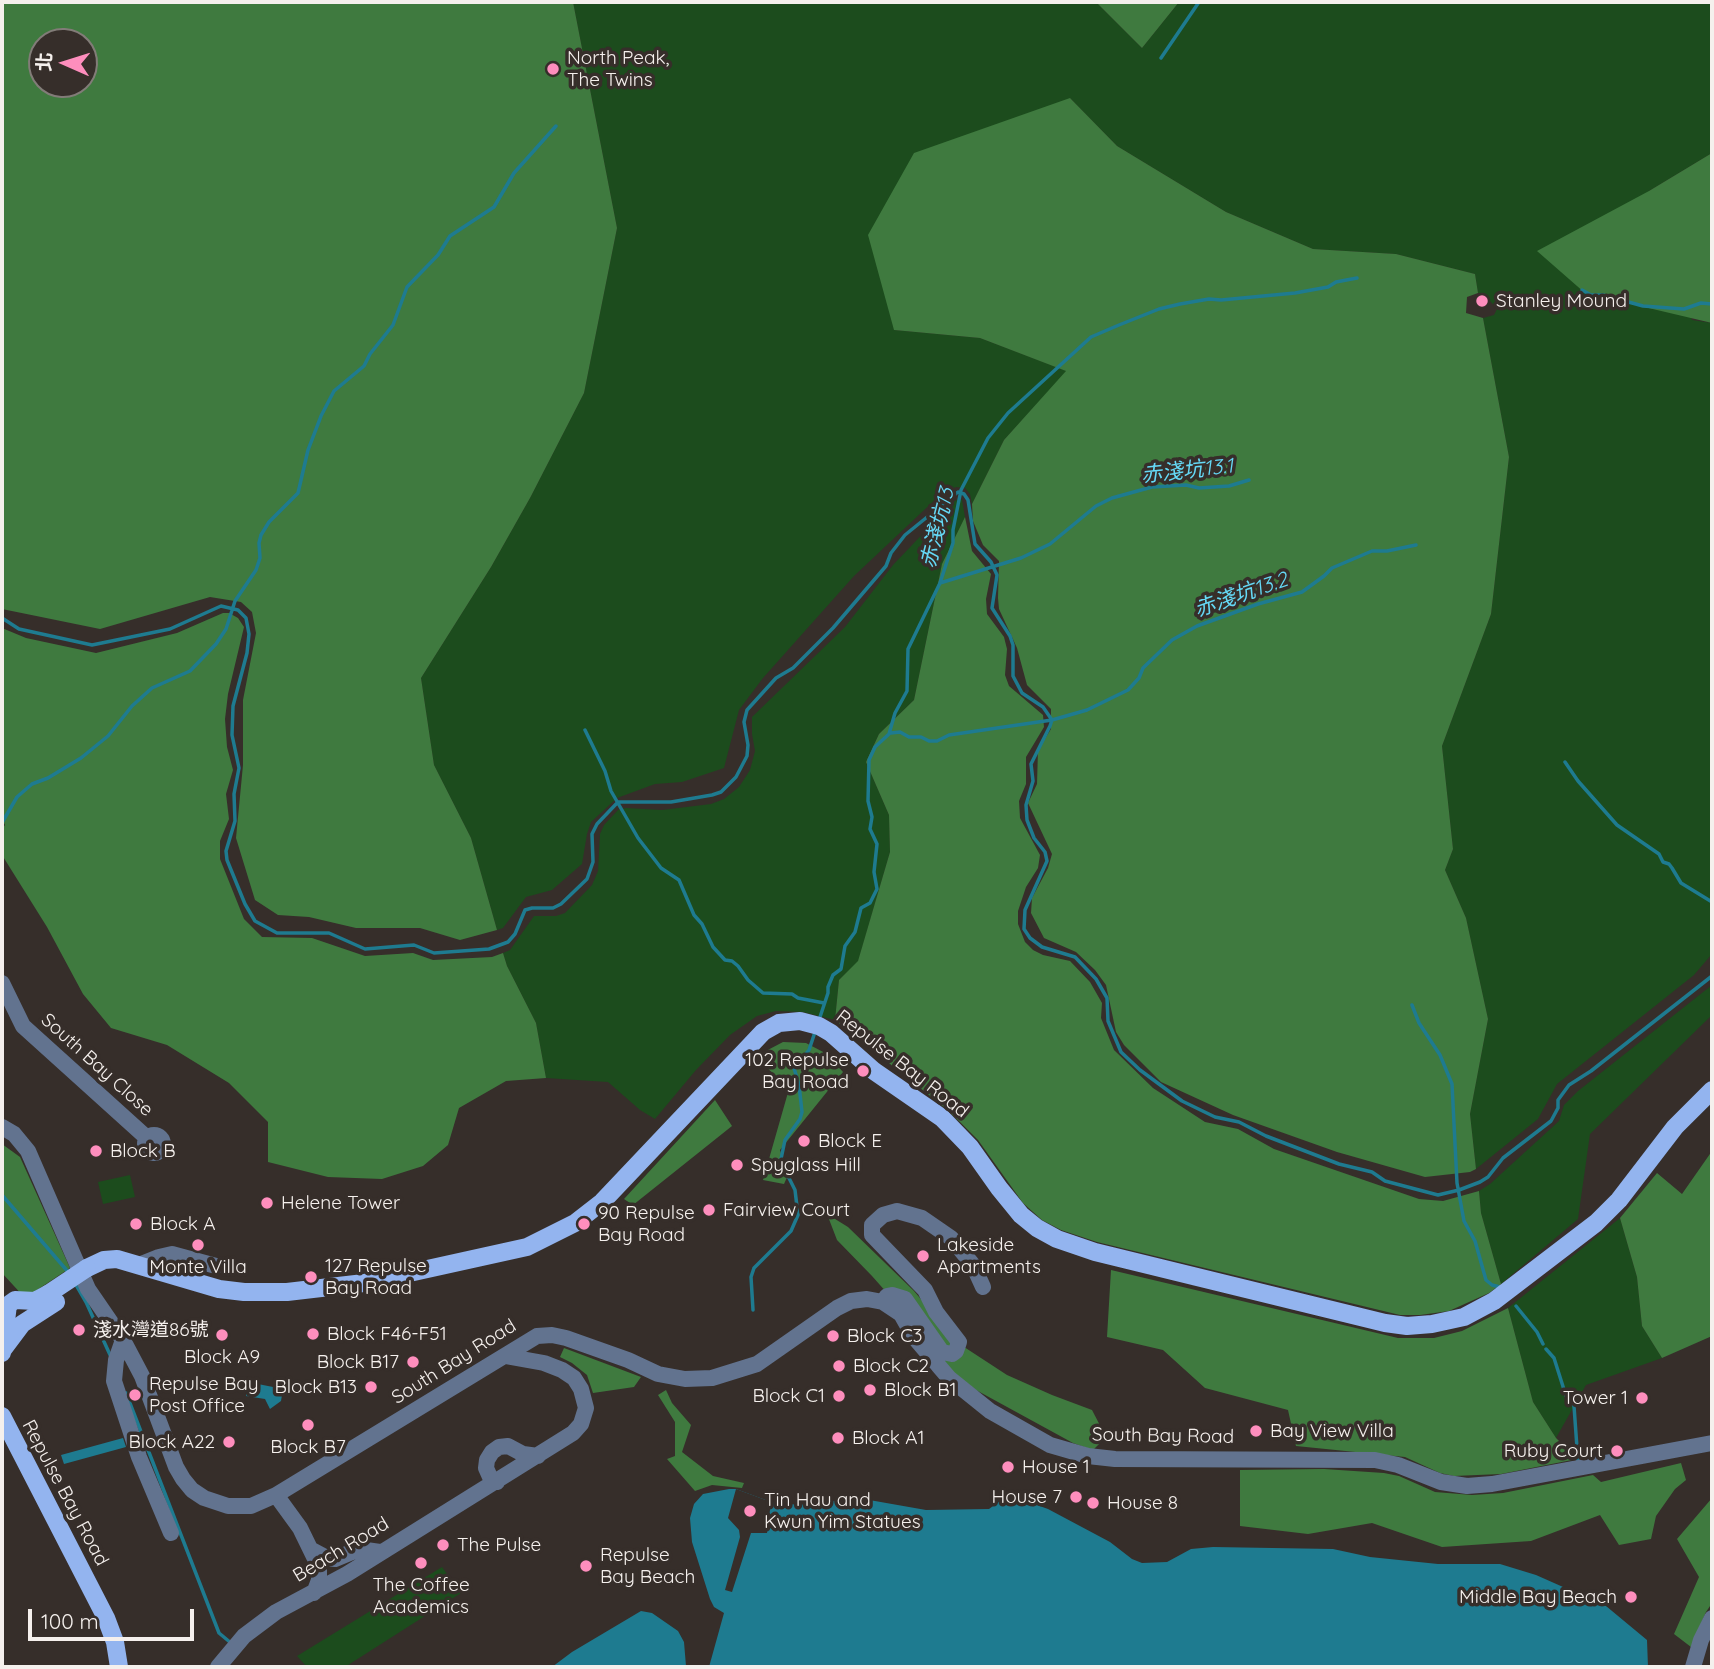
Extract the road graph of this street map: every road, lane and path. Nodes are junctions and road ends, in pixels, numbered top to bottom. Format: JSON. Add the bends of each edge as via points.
{"nodes":[{"id":1,"x":2,"y":983,"type":"edge"},
{"id":2,"x":1712,"y":1090,"type":"edge"},
{"id":3,"x":2,"y":1127,"type":"edge"},
{"id":4,"x":147,"y":1139,"type":"dead end"},
{"id":5,"x":139,"y":1265,"type":"junction"},
{"id":6,"x":216,"y":1266,"type":"dead end"},
{"id":7,"x":983,"y":1287,"type":"dead end"},
{"id":8,"x":52,"y":1298,"type":"junction"},
{"id":9,"x":10,"y":1301,"type":"edge"},
{"id":10,"x":883,"y":1302,"type":"junction"},
{"id":11,"x":25,"y":1322,"type":"junction"},
{"id":12,"x":121,"y":1344,"type":"junction"},
{"id":13,"x":2,"y":1353,"type":"edge"},
{"id":14,"x":505,"y":1356,"type":"junction"},
{"id":15,"x":3,"y":1424,"type":"edge"},
{"id":16,"x":1712,"y":1443,"type":"edge"},
{"id":17,"x":538,"y":1456,"type":"junction"},
{"id":18,"x":497,"y":1482,"type":"junction"},
{"id":19,"x":276,"y":1495,"type":"junction"},
{"id":20,"x":171,"y":1533,"type":"dead end"},
{"id":21,"x":312,"y":1550,"type":"junction"},
{"id":22,"x":380,"y":1552,"type":"junction"},
{"id":23,"x":314,"y":1593,"type":"junction"},
{"id":24,"x":1712,"y":1618,"type":"edge"},
{"id":25,"x":119,"y":1667,"type":"edge"},
{"id":26,"x":218,"y":1667,"type":"edge"},
{"id":27,"x":1693,"y":1667,"type":"edge"}],
"edges":[{"from":1,"to":4,"type":"street","name":"South Bay Close","via":[[23,1026]]},
{"from":2,"to":5,"type":"main road","name":"Repulse Bay Road","via":[[1675,1126],[1596,1223],[1494,1301],[1464,1317],[1432,1324],[1385,1323],[1056,1239],[1021,1215],[942,1118],[874,1072],[831,1033],[800,1021],[779,1023],[763,1032],[602,1202],[575,1223],[527,1247],[364,1283],[276,1292],[219,1289]]},
{"from":3,"to":12,"type":"street","name":"South Bay Road","via":[[28,1150],[89,1289]]},
{"from":5,"to":6,"type":"street","via":[[172,1254]]},
{"from":5,"to":8,"type":"main road","name":"Repulse Bay Road","bridge":true,"via":[[112,1259],[98,1262],[90,1273]]},
{"from":7,"to":10,"type":"street","via":[[967,1255],[951,1238],[922,1218],[897,1211],[872,1225],[872,1235],[925,1290],[959,1342],[957,1352],[942,1352],[905,1299],[892,1295]]},
{"from":8,"to":9,"type":"main road","name":"Repulse Bay Road"},
{"from":8,"to":11,"type":"main road","name":"Repulse Bay Road"},
{"from":9,"to":11,"type":"main road","via":[[30,1309]]},
{"from":9,"to":13,"type":"main road","name":"Repulse Bay Road"},
{"from":10,"to":14,"type":"street","name":"South Bay Road","via":[[851,1301],[757,1364],[712,1378],[658,1374],[552,1335],[537,1336]]},
{"from":10,"to":16,"type":"street","name":"South Bay Road","via":[[901,1314],[930,1358],[990,1411],[1050,1445],[1088,1456],[1375,1460],[1467,1486]]},
{"from":11,"to":13,"type":"main road","name":"Repulse Bay Road"},
{"from":12,"to":19,"type":"street","name":"South Bay Road","via":[[142,1376],[176,1467],[192,1490],[228,1506],[251,1506]]},
{"from":12,"to":20,"type":"street","via":[[114,1381]]},
{"from":14,"to":17,"type":"street","name":"Beach Road","via":[[562,1370],[574,1378],[586,1402],[582,1424]]},
{"from":14,"to":19,"type":"street","name":"South Bay Road"},
{"from":15,"to":25,"type":"main road","name":"Repulse Bay Road","via":[[106,1618]]},
{"from":17,"to":18,"type":"street","name":"Beach Road"},
{"from":17,"to":18,"type":"street","via":[[499,1447],[486,1468]]},
{"from":18,"to":22,"type":"street","name":"Beach Road"},
{"from":19,"to":21,"type":"street"},
{"from":21,"to":22,"type":"street","via":[[335,1559],[359,1549]]},
{"from":21,"to":23,"type":"street","via":[[320,1574]]},
{"from":22,"to":23,"type":"street","name":"Beach Road"},
{"from":23,"to":26,"type":"street","name":"Beach Road","via":[[275,1612],[244,1636]]},
{"from":24,"to":27,"type":"street"}]}
